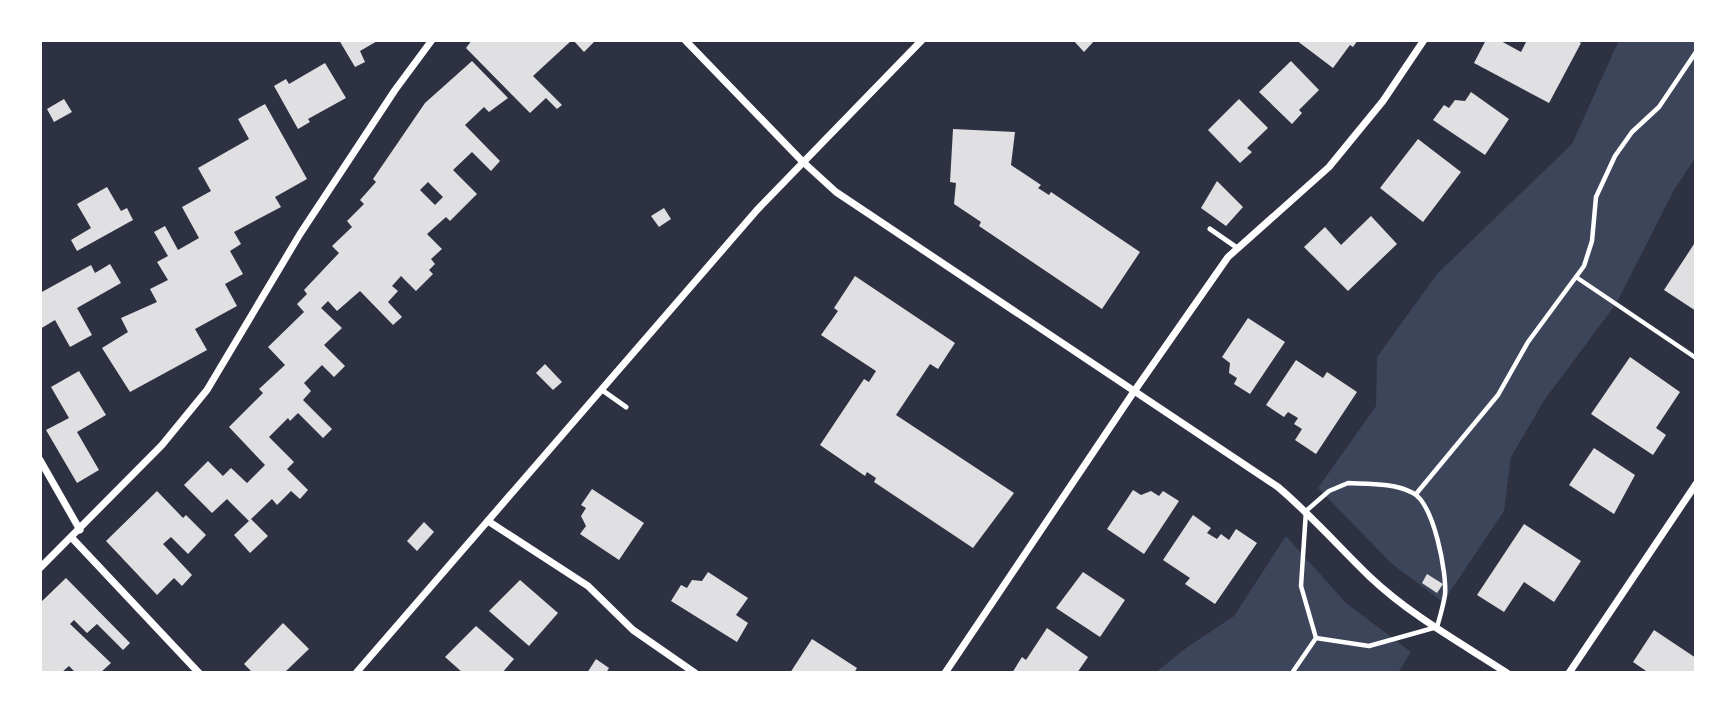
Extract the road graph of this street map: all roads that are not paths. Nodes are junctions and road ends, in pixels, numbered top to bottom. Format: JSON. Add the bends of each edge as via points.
{"nodes":[{"id":1,"x":685,"y":40,"type":"edge"},
{"id":2,"x":922,"y":40,"type":"edge"},
{"id":3,"x":1424,"y":40,"type":"edge"},
{"id":4,"x":428,"y":42,"type":"edge"},
{"id":5,"x":802,"y":162,"type":"junction"},
{"id":6,"x":1210,"y":229,"type":"dead end"},
{"id":7,"x":1236,"y":247,"type":"junction"},
{"id":8,"x":602,"y":390,"type":"junction"},
{"id":9,"x":1133,"y":393,"type":"junction"},
{"id":10,"x":626,"y":407,"type":"dead end"},
{"id":11,"x":40,"y":460,"type":"edge"},
{"id":12,"x":1696,"y":484,"type":"edge"},
{"id":13,"x":488,"y":521,"type":"junction"},
{"id":14,"x":80,"y":530,"type":"junction"},
{"id":15,"x":72,"y":538,"type":"junction"},
{"id":16,"x":40,"y":568,"type":"edge"},
{"id":17,"x":199,"y":673,"type":"edge"},
{"id":18,"x":356,"y":673,"type":"edge"},
{"id":19,"x":695,"y":673,"type":"edge"},
{"id":20,"x":945,"y":673,"type":"edge"},
{"id":21,"x":1507,"y":673,"type":"edge"},
{"id":22,"x":1569,"y":673,"type":"edge"}],
"edges":[{"from":1,"to":5,"type":"street"},
{"from":2,"to":5,"type":"street"},
{"from":3,"to":7,"type":"street","via":[[1329,167]]},
{"from":4,"to":14,"type":"street","via":[[300,234],[207,390],[162,445]]},
{"from":5,"to":8,"type":"street"},
{"from":5,"to":9,"type":"street","via":[[854,205]]},
{"from":6,"to":7,"type":"lane"},
{"from":7,"to":9,"type":"street"},
{"from":8,"to":10,"type":"lane"},
{"from":8,"to":13,"type":"street"},
{"from":9,"to":20,"type":"street"},
{"from":9,"to":21,"type":"street","via":[[1278,487],[1371,578]]},
{"from":11,"to":14,"type":"street"},
{"from":12,"to":22,"type":"street"},
{"from":13,"to":18,"type":"street"},
{"from":13,"to":19,"type":"street","via":[[588,586],[634,630]]},
{"from":14,"to":15,"type":"street"},
{"from":15,"to":16,"type":"street"},
{"from":15,"to":17,"type":"street"}]}
